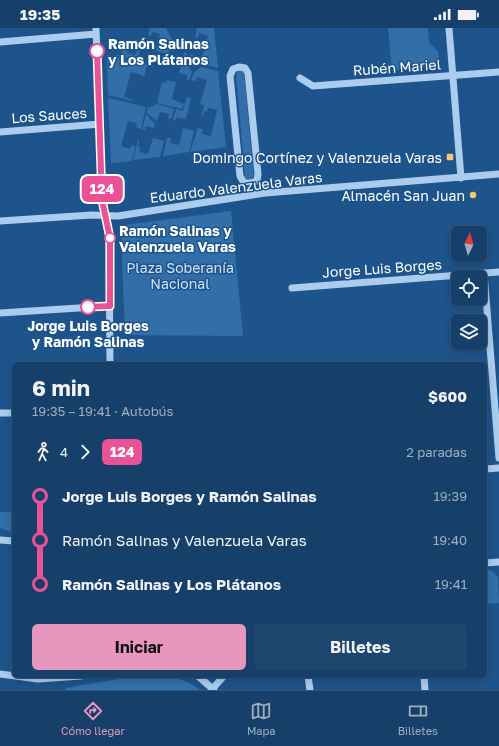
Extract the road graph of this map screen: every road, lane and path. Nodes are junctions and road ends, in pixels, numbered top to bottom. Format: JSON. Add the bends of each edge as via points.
{"nodes":[{"id":1,"x":449,"y":28,"type":"edge"},
{"id":2,"x":96,"y":31,"type":"edge"},
{"id":3,"x":0,"y":42,"type":"edge"},
{"id":4,"x":499,"y":72,"type":"edge"},
{"id":5,"x":453,"y":76,"type":"junction"},
{"id":6,"x":300,"y":78,"type":"dead end"},
{"id":7,"x":100,"y":124,"type":"junction"},
{"id":8,"x":0,"y":132,"type":"edge"},
{"id":9,"x":499,"y":174,"type":"edge"},
{"id":10,"x":461,"y":178,"type":"junction"},
{"id":11,"x":250,"y":183,"type":"junction"},
{"id":12,"x":252,"y":196,"type":"junction"},
{"id":13,"x":106,"y":216,"type":"junction"},
{"id":14,"x":0,"y":221,"type":"edge"},
{"id":15,"x":499,"y":272,"type":"edge"},
{"id":16,"x":487,"y":273,"type":"edge"},
{"id":17,"x":451,"y":276,"type":"edge"},
{"id":18,"x":292,"y":288,"type":"dead end"},
{"id":19,"x":110,"y":306,"type":"junction"},
{"id":20,"x":485,"y":306,"type":"edge"},
{"id":21,"x":0,"y":313,"type":"edge"},
{"id":22,"x":110,"y":362,"type":"edge"},
{"id":23,"x":488,"y":371,"type":"edge"},
{"id":24,"x":0,"y":413,"type":"edge"},
{"id":25,"x":12,"y":413,"type":"edge"},
{"id":26,"x":499,"y":458,"type":"edge"},
{"id":27,"x":499,"y":468,"type":"edge"},
{"id":28,"x":487,"y":469,"type":"edge"},
{"id":29,"x":0,"y":540,"type":"edge"},
{"id":30,"x":12,"y":541,"type":"edge"},
{"id":31,"x":499,"y":562,"type":"edge"},
{"id":32,"x":487,"y":563,"type":"edge"},
{"id":33,"x":0,"y":674,"type":"edge"},
{"id":34,"x":12,"y":675,"type":"edge"},
{"id":35,"x":36,"y":678,"type":"edge"},
{"id":36,"x":57,"y":678,"type":"edge"},
{"id":37,"x":200,"y":678,"type":"edge"},
{"id":38,"x":222,"y":678,"type":"edge"},
{"id":39,"x":308,"y":678,"type":"edge"},
{"id":40,"x":424,"y":678,"type":"edge"},
{"id":41,"x":214,"y":689,"type":"edge"},
{"id":42,"x":310,"y":690,"type":"edge"},
{"id":43,"x":425,"y":690,"type":"edge"}],
"edges":[{"from":1,"to":5,"type":"street"},
{"from":2,"to":3,"type":"street"},
{"from":2,"to":7,"type":"street"},
{"from":4,"to":5,"type":"street","name":"Rubén Mariel"},
{"from":5,"to":6,"type":"street","name":"Rubén Mariel","via":[[313,86]]},
{"from":5,"to":10,"type":"street"},
{"from":7,"to":8,"type":"street","name":"Los Sauces"},
{"from":7,"to":13,"type":"street","via":[[102,200]]},
{"from":9,"to":10,"type":"street","name":"Eduardo Valenzuela Varas"},
{"from":10,"to":12,"type":"street","name":"Eduardo Valenzuela Varas"},
{"from":11,"to":11,"type":"street","via":[[257,181],[258,174],[248,73],[245,68],[239,67],[233,69],[230,76],[240,176],[244,183]]},
{"from":11,"to":12,"type":"street"},
{"from":12,"to":13,"type":"street","name":"Eduardo Valenzuela Varas"},
{"from":13,"to":14,"type":"street","name":"Eduardo Valenzuela Varas"},
{"from":13,"to":19,"type":"street","via":[[110,238]]},
{"from":15,"to":16,"type":"street","name":"Jorge Luis Borges"},
{"from":17,"to":18,"type":"street","name":"Jorge Luis Borges"},
{"from":19,"to":21,"type":"street"},
{"from":19,"to":22,"type":"street"},
{"from":20,"to":23,"type":"street"},
{"from":23,"to":26,"type":"street"},
{"from":24,"to":25,"type":"street"},
{"from":27,"to":28,"type":"street"},
{"from":29,"to":30,"type":"street"},
{"from":31,"to":32,"type":"street"},
{"from":33,"to":34,"type":"street"},
{"from":35,"to":36,"type":"street"},
{"from":37,"to":41,"type":"street"},
{"from":38,"to":41,"type":"street"},
{"from":39,"to":42,"type":"street"},
{"from":40,"to":43,"type":"street"}]}
